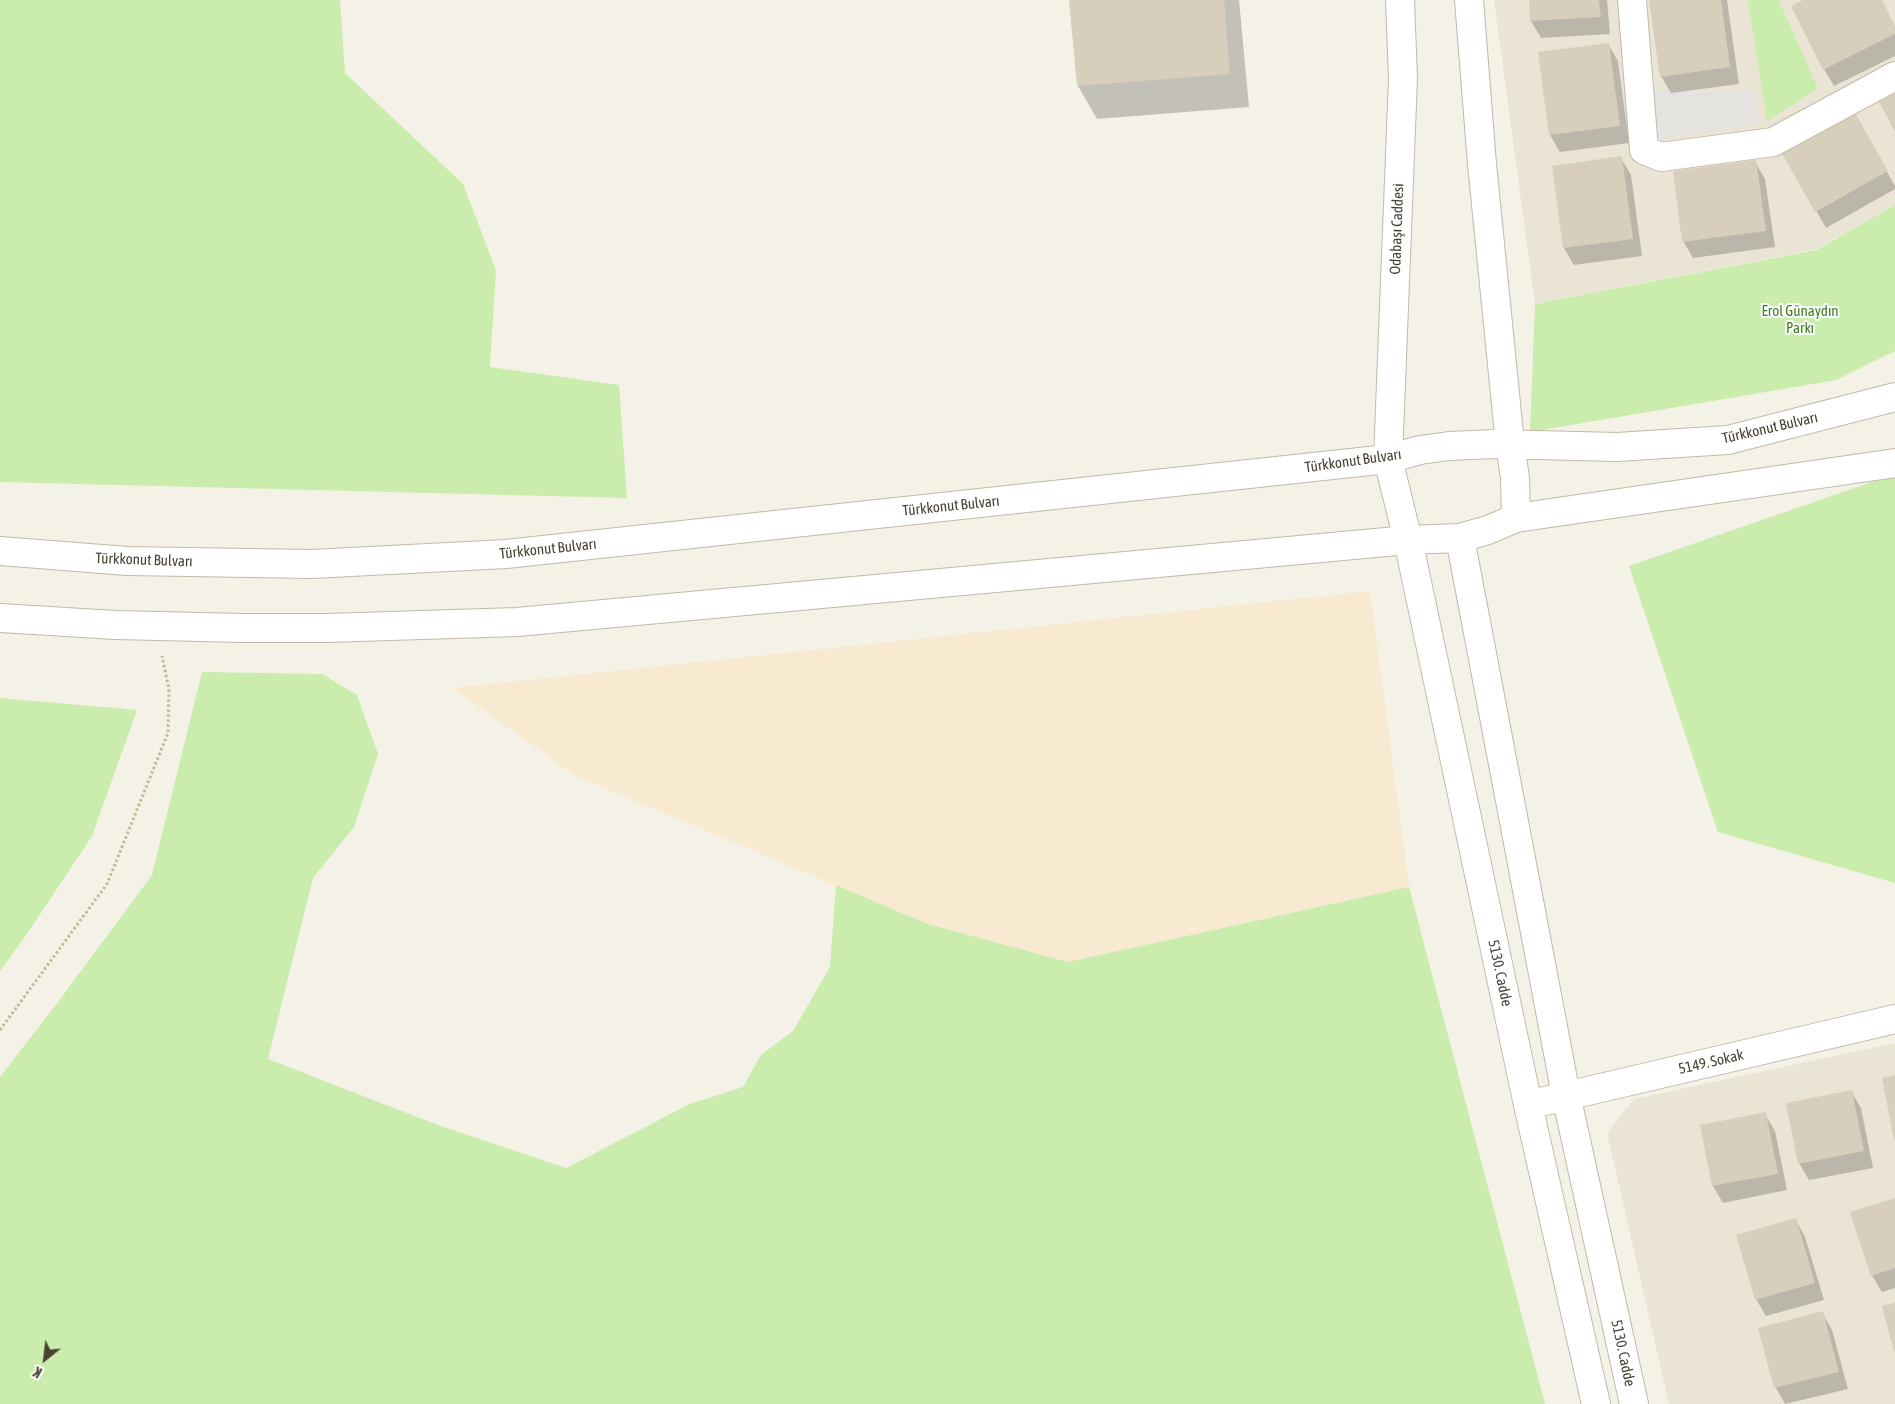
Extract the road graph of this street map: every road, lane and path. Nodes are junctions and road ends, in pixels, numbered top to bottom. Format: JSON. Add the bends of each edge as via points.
{"nodes":[{"id":1,"x":1400,"y":0,"type":"edge"},
{"id":2,"x":1469,"y":0,"type":"edge"},
{"id":3,"x":1632,"y":0,"type":"edge"},
{"id":4,"x":1895,"y":76,"type":"edge"},
{"id":5,"x":1895,"y":397,"type":"edge"},
{"id":6,"x":1510,"y":444,"type":"junction"},
{"id":7,"x":1388,"y":459,"type":"junction"},
{"id":8,"x":1895,"y":463,"type":"edge"},
{"id":9,"x":1516,"y":518,"type":"junction"},
{"id":10,"x":1460,"y":538,"type":"junction"},
{"id":11,"x":1408,"y":540,"type":"junction"},
{"id":12,"x":0,"y":551,"type":"edge"},
{"id":13,"x":0,"y":618,"type":"edge"},
{"id":14,"x":155,"y":626,"type":"junction"},
{"id":15,"x":1895,"y":1019,"type":"edge"},
{"id":16,"x":0,"y":1030,"type":"edge"},
{"id":17,"x":1566,"y":1095,"type":"junction"},
{"id":18,"x":1528,"y":1105,"type":"junction"},
{"id":19,"x":1596,"y":1404,"type":"edge"},
{"id":20,"x":1634,"y":1404,"type":"edge"}],
"edges":[{"from":1,"to":7,"type":"street","name":"Odabaşı Caddesi","via":[[1402,78]]},
{"from":2,"to":6,"type":"street"},
{"from":3,"to":4,"type":"street","via":[[1644,150],[1661,157],[1773,142]]},
{"from":5,"to":6,"type":"street","name":"Türkkonut Bulvarı","via":[[1728,440],[1617,447]]},
{"from":6,"to":7,"type":"street","name":"Türkkonut Bulvarı","via":[[1449,446]]},
{"from":6,"to":9,"type":"street","via":[[1516,478]]},
{"from":7,"to":11,"type":"street","name":"Odabaşı Caddesi"},
{"from":7,"to":12,"type":"street","name":"Türkkonut Bulvarı","via":[[506,554],[312,564],[127,561]]},
{"from":8,"to":9,"type":"street"},
{"from":9,"to":10,"type":"street"},
{"from":10,"to":11,"type":"street"},
{"from":10,"to":17,"type":"street","name":"5130. Cadde"},
{"from":11,"to":14,"type":"street","via":[[517,622],[327,628]]},
{"from":11,"to":18,"type":"street","name":"5130. Cadde"},
{"from":13,"to":14,"type":"street"},
{"from":14,"to":16,"type":"path","via":[[169,689],[168,733],[107,884]]},
{"from":15,"to":17,"type":"street","name":"5149. Sokak"},
{"from":17,"to":18,"type":"street","name":"5149. Sokak"},
{"from":17,"to":20,"type":"street","name":"5130. Cadde"},
{"from":18,"to":19,"type":"street","name":"5130. Cadde"}]}
